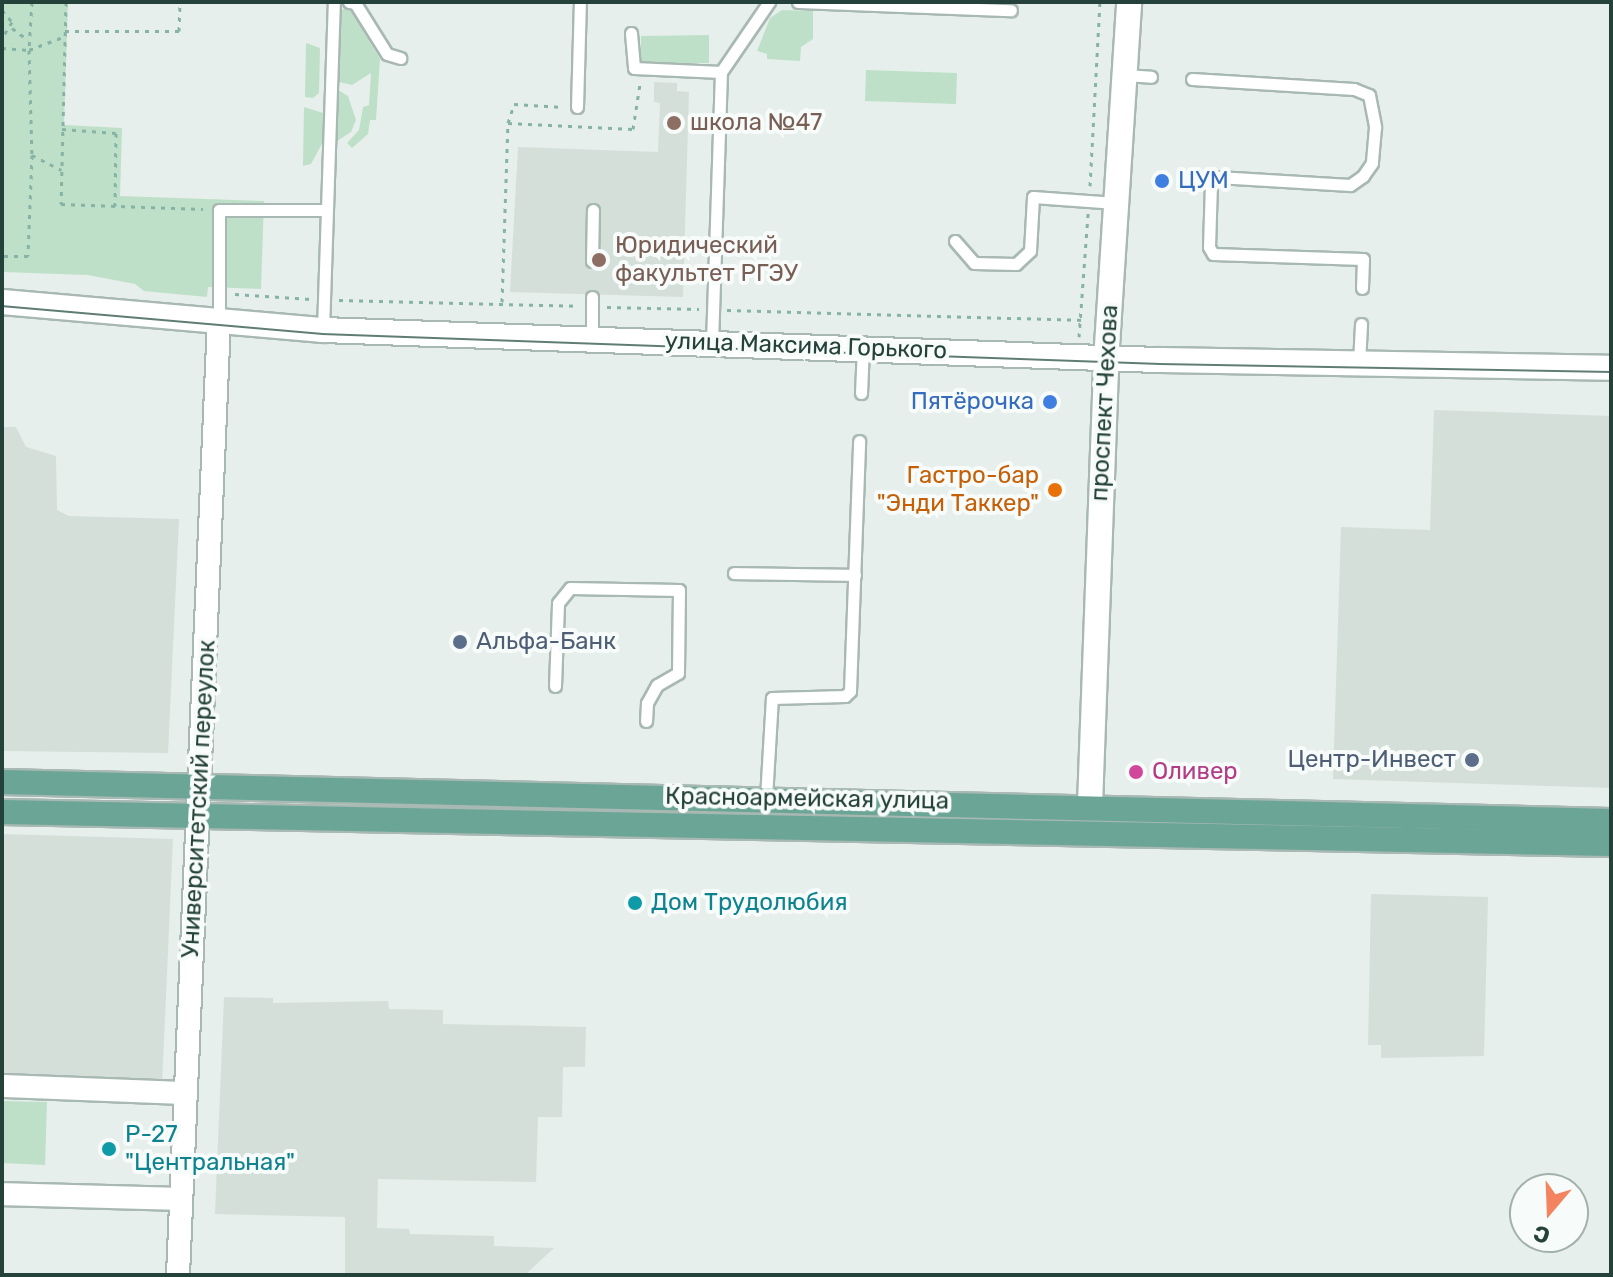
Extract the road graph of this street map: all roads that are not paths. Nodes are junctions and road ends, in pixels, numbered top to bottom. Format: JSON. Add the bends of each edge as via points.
{"nodes":[{"id":1,"x":334,"y":2,"type":"edge"},
{"id":2,"x":349,"y":2,"type":"edge"},
{"id":3,"x":580,"y":2,"type":"edge"},
{"id":4,"x":769,"y":2,"type":"edge"},
{"id":5,"x":798,"y":2,"type":"edge"},
{"id":6,"x":1129,"y":2,"type":"edge"},
{"id":7,"x":1011,"y":10,"type":"dead end"},
{"id":8,"x":631,"y":33,"type":"dead end"},
{"id":9,"x":400,"y":58,"type":"dead end"},
{"id":10,"x":721,"y":72,"type":"junction"},
{"id":11,"x":1124,"y":75,"type":"junction"},
{"id":12,"x":1151,"y":77,"type":"dead end"},
{"id":13,"x":1192,"y":79,"type":"dead end"},
{"id":14,"x":577,"y":107,"type":"road end"},
{"id":15,"x":1116,"y":203,"type":"junction"},
{"id":16,"x":326,"y":210,"type":"junction"},
{"id":17,"x":593,"y":210,"type":"dead end"},
{"id":18,"x":955,"y":241,"type":"dead end"},
{"id":19,"x":592,"y":261,"type":"dead end"},
{"id":20,"x":1362,"y":288,"type":"dead end"},
{"id":21,"x":2,"y":302,"type":"edge"},
{"id":22,"x":592,"y":302,"type":"road end"},
{"id":23,"x":219,"y":322,"type":"junction"},
{"id":24,"x":1361,"y":324,"type":"dead end"},
{"id":25,"x":323,"y":330,"type":"junction"},
{"id":26,"x":592,"y":339,"type":"junction"},
{"id":27,"x":712,"y":343,"type":"junction"},
{"id":28,"x":863,"y":346,"type":"junction"},
{"id":29,"x":1106,"y":357,"type":"junction"},
{"id":30,"x":1359,"y":363,"type":"junction"},
{"id":31,"x":1611,"y":368,"type":"edge"},
{"id":32,"x":861,"y":393,"type":"dead end"},
{"id":33,"x":859,"y":441,"type":"dead end"},
{"id":34,"x":734,"y":573,"type":"dead end"},
{"id":35,"x":855,"y":575,"type":"junction"},
{"id":36,"x":555,"y":686,"type":"dead end"},
{"id":37,"x":646,"y":721,"type":"dead end"},
{"id":38,"x":2,"y":782,"type":"edge"},
{"id":39,"x":200,"y":784,"type":"junction"},
{"id":40,"x":766,"y":798,"type":"junction"},
{"id":41,"x":1090,"y":805,"type":"junction"},
{"id":42,"x":2,"y":812,"type":"edge"},
{"id":43,"x":199,"y":816,"type":"junction"},
{"id":44,"x":1611,"y":821,"type":"edge"},
{"id":45,"x":1611,"y":844,"type":"edge"},
{"id":46,"x":2,"y":1086,"type":"edge"},
{"id":47,"x":185,"y":1093,"type":"junction"},
{"id":48,"x":2,"y":1194,"type":"edge"},
{"id":49,"x":181,"y":1199,"type":"junction"},
{"id":50,"x":178,"y":1275,"type":"edge"}],
"edges":[{"from":1,"to":16,"type":"lane"},
{"from":2,"to":9,"type":"lane","via":[[355,3],[387,54]]},
{"from":3,"to":14,"type":"lane"},
{"from":4,"to":10,"type":"lane"},
{"from":5,"to":7,"type":"lane"},
{"from":6,"to":11,"type":"main road","name":"проспект Чехова"},
{"from":8,"to":10,"type":"lane","via":[[630,62],[640,68]]},
{"from":10,"to":27,"type":"lane"},
{"from":11,"to":12,"type":"lane"},
{"from":11,"to":15,"type":"main road","name":"проспект Чехова"},
{"from":13,"to":20,"type":"lane","via":[[1354,89],[1369,95],[1375,127],[1372,163],[1350,185],[1217,177],[1211,183],[1213,254],[1363,259]]},
{"from":15,"to":18,"type":"lane","via":[[1033,197],[1030,251],[1016,264],[974,263]]},
{"from":15,"to":29,"type":"main road","name":"проспект Чехова"},
{"from":16,"to":23,"type":"lane","via":[[219,210]]},
{"from":16,"to":25,"type":"lane"},
{"from":17,"to":19,"type":"lane"},
{"from":21,"to":23,"type":"main road","name":"улица Максима Горького"},
{"from":22,"to":26,"type":"lane"},
{"from":23,"to":25,"type":"main road","name":"улица Максима Горького"},
{"from":23,"to":39,"type":"street","name":"Университетский переулок"},
{"from":24,"to":30,"type":"lane"},
{"from":25,"to":26,"type":"main road","name":"улица Максима Горького"},
{"from":26,"to":27,"type":"main road","name":"улица Максима Горького"},
{"from":27,"to":28,"type":"main road","name":"улица Максима Горького"},
{"from":28,"to":29,"type":"main road","name":"улица Максима Горького"},
{"from":28,"to":32,"type":"lane"},
{"from":29,"to":30,"type":"main road","name":"улица Максима Горького"},
{"from":29,"to":41,"type":"main road","name":"проспект Чехова"},
{"from":30,"to":31,"type":"main road","name":"улица Максима Горького"},
{"from":33,"to":35,"type":"lane"},
{"from":34,"to":35,"type":"lane"},
{"from":35,"to":40,"type":"lane","via":[[850,691],[845,696],[772,698]]},
{"from":36,"to":37,"type":"lane","via":[[558,603],[579,585],[679,590],[678,673],[657,682]]},
{"from":38,"to":39,"type":"main road","name":"Красноармейская улица"},
{"from":39,"to":40,"type":"main road","name":"Красноармейская улица"},
{"from":39,"to":43,"type":"street","name":"Университетский переулок"},
{"from":40,"to":41,"type":"main road","name":"Красноармейская улица"},
{"from":41,"to":44,"type":"main road","name":"Красноармейская улица"},
{"from":42,"to":43,"type":"main road","name":"Красноармейская улица"},
{"from":43,"to":45,"type":"main road","name":"Красноармейская улица"},
{"from":43,"to":47,"type":"street","name":"Университетский переулок"},
{"from":46,"to":47,"type":"street"},
{"from":47,"to":49,"type":"street","name":"Университетский переулок"},
{"from":48,"to":49,"type":"street"},
{"from":49,"to":50,"type":"street","name":"Университетский переулок"}]}
